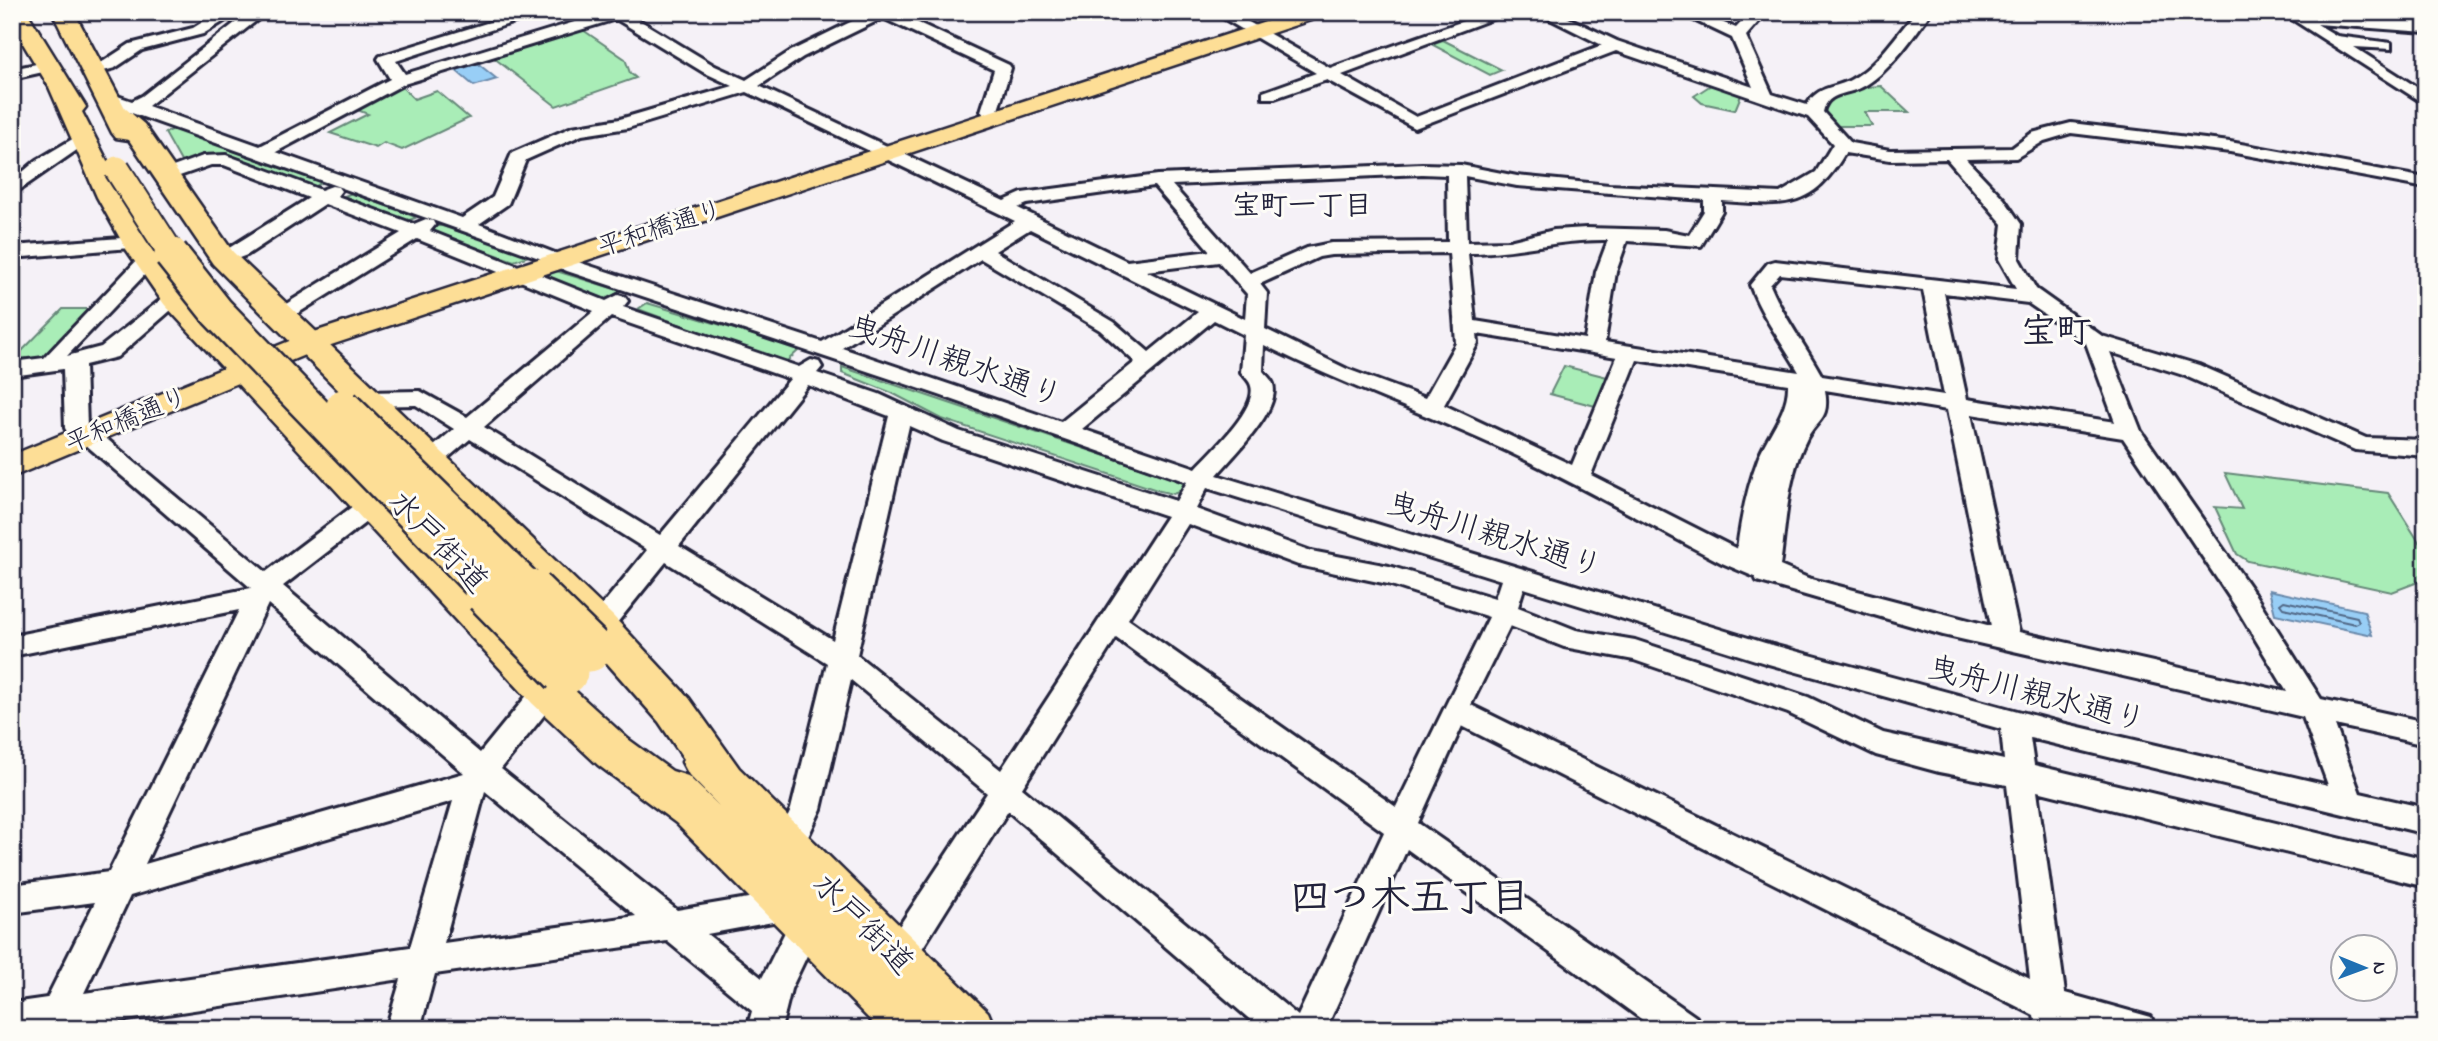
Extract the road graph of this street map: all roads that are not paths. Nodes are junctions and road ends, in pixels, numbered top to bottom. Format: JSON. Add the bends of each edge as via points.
{"nodes":[{"id":1,"x":16,"y":12,"type":"edge"},
{"id":2,"x":46,"y":12,"type":"edge"},
{"id":3,"x":63,"y":12,"type":"edge"},
{"id":4,"x":538,"y":12,"type":"edge"},
{"id":5,"x":1220,"y":12,"type":"edge"},
{"id":6,"x":1316,"y":12,"type":"edge"},
{"id":7,"x":1504,"y":12,"type":"edge"},
{"id":8,"x":1543,"y":12,"type":"edge"},
{"id":9,"x":1684,"y":12,"type":"edge"},
{"id":10,"x":1760,"y":12,"type":"edge"},
{"id":11,"x":1924,"y":12,"type":"edge"},
{"id":12,"x":264,"y":13,"type":"edge"},
{"id":13,"x":616,"y":13,"type":"edge"},
{"id":14,"x":884,"y":13,"type":"edge"},
{"id":15,"x":2293,"y":15,"type":"edge"},
{"id":16,"x":2426,"y":27,"type":"edge"},
{"id":17,"x":1255,"y":32,"type":"junction"},
{"id":18,"x":1738,"y":35,"type":"junction"},
{"id":19,"x":2332,"y":41,"type":"junction"},
{"id":20,"x":1616,"y":45,"type":"junction"},
{"id":21,"x":2385,"y":46,"type":"dead end"},
{"id":22,"x":92,"y":69,"type":"junction"},
{"id":23,"x":16,"y":71,"type":"edge"},
{"id":24,"x":1329,"y":75,"type":"junction"},
{"id":25,"x":53,"y":78,"type":"junction"},
{"id":26,"x":398,"y":81,"type":"junction"},
{"id":27,"x":747,"y":87,"type":"junction"},
{"id":28,"x":1269,"y":96,"type":"dead end"},
{"id":29,"x":1765,"y":97,"type":"junction"},
{"id":30,"x":2426,"y":100,"type":"edge"},
{"id":31,"x":117,"y":105,"type":"junction"},
{"id":32,"x":1814,"y":113,"type":"junction"},
{"id":33,"x":995,"y":117,"type":"junction"},
{"id":34,"x":81,"y":139,"type":"junction"},
{"id":35,"x":1841,"y":147,"type":"junction"},
{"id":36,"x":262,"y":152,"type":"junction"},
{"id":37,"x":890,"y":152,"type":"junction"},
{"id":38,"x":1952,"y":154,"type":"junction"},
{"id":39,"x":12,"y":163,"type":"edge"},
{"id":40,"x":43,"y":164,"type":"junction"},
{"id":41,"x":141,"y":169,"type":"junction"},
{"id":42,"x":1456,"y":170,"type":"junction"},
{"id":43,"x":1158,"y":180,"type":"junction"},
{"id":44,"x":2426,"y":183,"type":"edge"},
{"id":45,"x":345,"y":184,"type":"junction"},
{"id":46,"x":12,"y":190,"type":"edge"},
{"id":47,"x":1713,"y":195,"type":"junction"},
{"id":48,"x":320,"y":197,"type":"junction"},
{"id":49,"x":1004,"y":208,"type":"junction"},
{"id":50,"x":439,"y":218,"type":"junction"},
{"id":51,"x":1029,"y":221,"type":"junction"},
{"id":52,"x":463,"y":226,"type":"junction"},
{"id":53,"x":415,"y":232,"type":"junction"},
{"id":54,"x":1619,"y":235,"type":"junction"},
{"id":55,"x":1459,"y":247,"type":"junction"},
{"id":56,"x":981,"y":251,"type":"junction"},
{"id":57,"x":12,"y":252,"type":"edge"},
{"id":58,"x":141,"y":252,"type":"junction"},
{"id":59,"x":1225,"y":255,"type":"junction"},
{"id":60,"x":223,"y":257,"type":"junction"},
{"id":61,"x":559,"y":260,"type":"junction"},
{"id":62,"x":1122,"y":268,"type":"junction"},
{"id":63,"x":518,"y":273,"type":"junction"},
{"id":64,"x":1249,"y":281,"type":"junction"},
{"id":65,"x":1932,"y":284,"type":"junction"},
{"id":66,"x":638,"y":287,"type":"junction"},
{"id":67,"x":2033,"y":297,"type":"junction"},
{"id":68,"x":175,"y":298,"type":"junction"},
{"id":69,"x":607,"y":309,"type":"junction"},
{"id":70,"x":1211,"y":312,"type":"junction"},
{"id":71,"x":280,"y":316,"type":"junction"},
{"id":72,"x":1465,"y":326,"type":"junction"},
{"id":73,"x":1254,"y":331,"type":"junction"},
{"id":74,"x":2095,"y":340,"type":"junction"},
{"id":75,"x":309,"y":343,"type":"junction"},
{"id":76,"x":1594,"y":346,"type":"junction"},
{"id":77,"x":827,"y":351,"type":"junction"},
{"id":78,"x":1630,"y":352,"type":"junction"},
{"id":79,"x":74,"y":361,"type":"junction"},
{"id":80,"x":1148,"y":362,"type":"junction"},
{"id":81,"x":51,"y":366,"type":"junction"},
{"id":82,"x":12,"y":369,"type":"edge"},
{"id":83,"x":242,"y":369,"type":"junction"},
{"id":84,"x":801,"y":376,"type":"junction"},
{"id":85,"x":1805,"y":380,"type":"junction"},
{"id":86,"x":365,"y":399,"type":"junction"},
{"id":87,"x":1955,"y":404,"type":"junction"},
{"id":88,"x":1431,"y":408,"type":"junction"},
{"id":89,"x":901,"y":413,"type":"junction"},
{"id":90,"x":470,"y":429,"type":"junction"},
{"id":91,"x":1063,"y":432,"type":"junction"},
{"id":92,"x":2130,"y":432,"type":"junction"},
{"id":93,"x":85,"y":437,"type":"junction"},
{"id":94,"x":2424,"y":449,"type":"edge"},
{"id":95,"x":429,"y":462,"type":"junction"},
{"id":96,"x":12,"y":467,"type":"edge"},
{"id":97,"x":1201,"y":478,"type":"junction"},
{"id":98,"x":1578,"y":479,"type":"junction"},
{"id":99,"x":370,"y":506,"type":"junction"},
{"id":100,"x":1182,"y":513,"type":"junction"},
{"id":101,"x":662,"y":548,"type":"junction"},
{"id":102,"x":1757,"y":569,"type":"junction"},
{"id":103,"x":1515,"y":575,"type":"junction"},
{"id":104,"x":262,"y":591,"type":"junction"},
{"id":105,"x":1504,"y":612,"type":"junction"},
{"id":106,"x":1112,"y":622,"type":"junction"},
{"id":107,"x":2007,"y":639,"type":"junction"},
{"id":108,"x":12,"y":646,"type":"edge"},
{"id":109,"x":575,"y":660,"type":"junction"},
{"id":110,"x":844,"y":660,"type":"junction"},
{"id":111,"x":2310,"y":707,"type":"junction"},
{"id":112,"x":1455,"y":710,"type":"junction"},
{"id":113,"x":2014,"y":723,"type":"junction"},
{"id":114,"x":2426,"y":734,"type":"edge"},
{"id":115,"x":2018,"y":775,"type":"junction"},
{"id":116,"x":478,"y":778,"type":"junction"},
{"id":117,"x":1003,"y":789,"type":"junction"},
{"id":118,"x":705,"y":793,"type":"junction"},
{"id":119,"x":2349,"y":803,"type":"junction"},
{"id":120,"x":2426,"y":821,"type":"edge"},
{"id":121,"x":1404,"y":828,"type":"junction"},
{"id":122,"x":788,"y":846,"type":"junction"},
{"id":123,"x":2426,"y":873,"type":"edge"},
{"id":124,"x":119,"y":885,"type":"junction"},
{"id":125,"x":12,"y":899,"type":"edge"},
{"id":126,"x":798,"y":913,"type":"junction"},
{"id":127,"x":676,"y":925,"type":"junction"},
{"id":128,"x":898,"y":957,"type":"junction"},
{"id":129,"x":423,"y":960,"type":"junction"},
{"id":130,"x":767,"y":1017,"type":"edge"},
{"id":131,"x":2051,"y":1017,"type":"edge"},
{"id":132,"x":12,"y":1019,"type":"edge"},
{"id":133,"x":54,"y":1021,"type":"edge"},
{"id":134,"x":403,"y":1029,"type":"edge"},
{"id":135,"x":914,"y":1029,"type":"edge"},
{"id":136,"x":970,"y":1029,"type":"edge"},
{"id":137,"x":1287,"y":1029,"type":"edge"},
{"id":138,"x":1309,"y":1029,"type":"edge"},
{"id":139,"x":1684,"y":1029,"type":"edge"},
{"id":140,"x":2139,"y":1029,"type":"edge"}],
"edges":[{"from":1,"to":25,"type":"highway","name":"水戸街道"},
{"from":2,"to":22,"type":"highway","via":[[60,36]]},
{"from":3,"to":22,"type":"highway"},
{"from":4,"to":26,"type":"street","via":[[386,59]]},
{"from":5,"to":17,"type":"street"},
{"from":6,"to":17,"type":"main road","name":"平和橋通り"},
{"from":7,"to":24,"type":"street"},
{"from":8,"to":20,"type":"street"},
{"from":9,"to":18,"type":"street"},
{"from":10,"to":18,"type":"street"},
{"from":11,"to":32,"type":"street","via":[[1860,82],[1829,90]]},
{"from":12,"to":22,"type":"street","via":[[222,16],[190,33],[136,47],[109,65]]},
{"from":12,"to":31,"type":"street","via":[[148,100]]},
{"from":13,"to":26,"type":"street"},
{"from":13,"to":27,"type":"street","via":[[689,59]]},
{"from":14,"to":27,"type":"street","via":[[797,54]]},
{"from":14,"to":33,"type":"street","via":[[1003,68],[989,111]]},
{"from":15,"to":16,"type":"street"},
{"from":15,"to":19,"type":"street"},
{"from":17,"to":24,"type":"street"},
{"from":17,"to":33,"type":"main road","name":"平和橋通り"},
{"from":18,"to":29,"type":"street"},
{"from":19,"to":21,"type":"street"},
{"from":19,"to":30,"type":"street"},
{"from":20,"to":24,"type":"street","via":[[1415,123]]},
{"from":20,"to":29,"type":"street"},
{"from":22,"to":31,"type":"highway"},
{"from":23,"to":25,"type":"street"},
{"from":24,"to":28,"type":"street"},
{"from":25,"to":34,"type":"highway"},
{"from":25,"to":41,"type":"highway","name":"水戸街道"},
{"from":26,"to":36,"type":"street"},
{"from":27,"to":37,"type":"street"},
{"from":27,"to":52,"type":"street","via":[[622,124],[578,131],[518,157],[501,200]]},
{"from":29,"to":32,"type":"street"},
{"from":31,"to":36,"type":"street","name":"曳舟川親水通り"},
{"from":31,"to":41,"type":"highway","via":[[135,129]]},
{"from":32,"to":35,"type":"street"},
{"from":33,"to":37,"type":"main road","name":"平和橋通り"},
{"from":34,"to":40,"type":"street"},
{"from":34,"to":58,"type":"highway"},
{"from":35,"to":38,"type":"street","via":[[1890,155]]},
{"from":35,"to":47,"type":"street","via":[[1823,175],[1789,198]]},
{"from":36,"to":45,"type":"street","name":"曳舟川親水通り"},
{"from":37,"to":49,"type":"street"},
{"from":37,"to":61,"type":"main road","name":"平和橋通り"},
{"from":38,"to":44,"type":"street","via":[[2016,153],[2038,137],[2071,128],[2230,147]]},
{"from":38,"to":67,"type":"street","via":[[2012,224],[2010,259]]},
{"from":39,"to":40,"type":"street"},
{"from":40,"to":46,"type":"street"},
{"from":41,"to":48,"type":"street","via":[[217,159]]},
{"from":41,"to":60,"type":"highway"},
{"from":41,"to":109,"type":"highway","name":"水戸街道","bridge":true,"via":[[173,257],[217,312]]},
{"from":42,"to":43,"type":"street"},
{"from":42,"to":47,"type":"street","via":[[1609,190]]},
{"from":42,"to":55,"type":"street"},
{"from":43,"to":49,"type":"street","via":[[1022,199]]},
{"from":43,"to":59,"type":"street"},
{"from":45,"to":48,"type":"street"},
{"from":45,"to":50,"type":"street","name":"曳舟川親水通り"},
{"from":47,"to":54,"type":"street","via":[[1713,212],[1694,242]]},
{"from":48,"to":53,"type":"street"},
{"from":48,"to":60,"type":"street","via":[[240,251]]},
{"from":49,"to":51,"type":"street"},
{"from":50,"to":52,"type":"street","name":"曳舟川親水通り"},
{"from":50,"to":53,"type":"street"},
{"from":51,"to":56,"type":"street"},
{"from":51,"to":62,"type":"street"},
{"from":52,"to":61,"type":"street","name":"曳舟川親水通り"},
{"from":53,"to":63,"type":"street"},
{"from":53,"to":71,"type":"street"},
{"from":54,"to":55,"type":"street","via":[[1554,236],[1509,247]]},
{"from":54,"to":76,"type":"street","via":[[1606,272]]},
{"from":55,"to":64,"type":"street","via":[[1322,250]]},
{"from":55,"to":72,"type":"street"},
{"from":56,"to":77,"type":"street"},
{"from":56,"to":80,"type":"street","via":[[1107,326]]},
{"from":57,"to":58,"type":"street"},
{"from":58,"to":68,"type":"highway"},
{"from":58,"to":81,"type":"street"},
{"from":59,"to":62,"type":"street"},
{"from":59,"to":64,"type":"street"},
{"from":60,"to":71,"type":"highway"},
{"from":61,"to":63,"type":"main road","name":"平和橋通り"},
{"from":61,"to":66,"type":"street","name":"曳舟川親水通り"},
{"from":62,"to":70,"type":"street"},
{"from":63,"to":69,"type":"street"},
{"from":63,"to":75,"type":"main road","name":"平和橋通り"},
{"from":64,"to":73,"type":"street","via":[[1257,293]]},
{"from":65,"to":67,"type":"street"},
{"from":65,"to":85,"type":"street","via":[[1775,268],[1760,285],[1772,315],[1794,344]]},
{"from":65,"to":87,"type":"street"},
{"from":66,"to":69,"type":"street"},
{"from":66,"to":77,"type":"street","name":"曳舟川親水通り"},
{"from":67,"to":74,"type":"street"},
{"from":68,"to":79,"type":"street","via":[[115,348]]},
{"from":68,"to":83,"type":"highway"},
{"from":69,"to":84,"type":"street"},
{"from":69,"to":90,"type":"street"},
{"from":70,"to":73,"type":"street"},
{"from":70,"to":80,"type":"street"},
{"from":71,"to":75,"type":"highway"},
{"from":72,"to":76,"type":"street"},
{"from":72,"to":88,"type":"street","via":[[1467,343]]},
{"from":73,"to":88,"type":"street","via":[[1339,374]]},
{"from":73,"to":97,"type":"street","via":[[1252,372],[1262,384],[1262,400]]},
{"from":74,"to":92,"type":"street"},
{"from":74,"to":94,"type":"street","via":[[2191,370],[2363,445]]},
{"from":75,"to":83,"type":"main road","name":"平和橋通り"},
{"from":75,"to":86,"type":"highway"},
{"from":76,"to":78,"type":"street"},
{"from":77,"to":84,"type":"street"},
{"from":77,"to":91,"type":"street","name":"曳舟川親水通り"},
{"from":78,"to":85,"type":"street"},
{"from":78,"to":98,"type":"street"},
{"from":79,"to":81,"type":"street"},
{"from":79,"to":93,"type":"street","via":[[76,428]]},
{"from":80,"to":91,"type":"street"},
{"from":81,"to":82,"type":"street"},
{"from":83,"to":93,"type":"main road","name":"平和橋通り"},
{"from":83,"to":99,"type":"highway"},
{"from":84,"to":89,"type":"street"},
{"from":84,"to":101,"type":"street"},
{"from":85,"to":87,"type":"street"},
{"from":85,"to":102,"type":"street","via":[[1761,486]]},
{"from":86,"to":90,"type":"street","via":[[420,398]]},
{"from":86,"to":95,"type":"highway"},
{"from":87,"to":92,"type":"street"},
{"from":87,"to":107,"type":"street"},
{"from":88,"to":98,"type":"street"},
{"from":89,"to":100,"type":"street","via":[[951,436]]},
{"from":89,"to":110,"type":"street"},
{"from":90,"to":95,"type":"street"},
{"from":90,"to":101,"type":"street"},
{"from":91,"to":97,"type":"street","name":"曳舟川親水通り"},
{"from":92,"to":111,"type":"street","via":[[2245,600]]},
{"from":93,"to":96,"type":"main road","name":"平和橋通り"},
{"from":93,"to":104,"type":"street"},
{"from":95,"to":109,"type":"highway"},
{"from":97,"to":100,"type":"street"},
{"from":97,"to":103,"type":"street","name":"曳舟川親水通り"},
{"from":98,"to":102,"type":"street"},
{"from":99,"to":104,"type":"street"},
{"from":99,"to":109,"type":"highway"},
{"from":100,"to":105,"type":"street","via":[[1307,559],[1389,575]]},
{"from":100,"to":106,"type":"street"},
{"from":101,"to":109,"type":"street"},
{"from":101,"to":110,"type":"street"},
{"from":102,"to":107,"type":"street","via":[[1880,610]]},
{"from":103,"to":105,"type":"street"},
{"from":103,"to":113,"type":"street","name":"曳舟川親水通り"},
{"from":104,"to":108,"type":"street"},
{"from":104,"to":116,"type":"street"},
{"from":104,"to":124,"type":"street"},
{"from":105,"to":112,"type":"street"},
{"from":105,"to":115,"type":"street","via":[[1573,640],[1636,650],[1798,705],[1876,743]]},
{"from":106,"to":117,"type":"street"},
{"from":106,"to":121,"type":"street"},
{"from":107,"to":111,"type":"street"},
{"from":109,"to":116,"type":"street"},
{"from":109,"to":118,"type":"highway","name":"水戸街道"},
{"from":109,"to":118,"type":"highway","via":[[674,710]]},
{"from":110,"to":117,"type":"street"},
{"from":110,"to":122,"type":"street","via":[[803,821]]},
{"from":111,"to":114,"type":"street"},
{"from":111,"to":119,"type":"street","via":[[2324,732]]},
{"from":112,"to":121,"type":"street"},
{"from":112,"to":131,"type":"street"},
{"from":113,"to":115,"type":"street"},
{"from":113,"to":119,"type":"street","name":"曳舟川親水通り"},
{"from":115,"to":123,"type":"street"},
{"from":115,"to":131,"type":"street"},
{"from":116,"to":124,"type":"street"},
{"from":116,"to":127,"type":"street"},
{"from":116,"to":129,"type":"street"},
{"from":117,"to":128,"type":"street"},
{"from":117,"to":137,"type":"street"},
{"from":118,"to":122,"type":"highway","name":"水戸街道"},
{"from":118,"to":126,"type":"highway","name":"水戸街道"},
{"from":119,"to":120,"type":"street","name":"曳舟川親水通り"},
{"from":121,"to":138,"type":"street"},
{"from":121,"to":139,"type":"street"},
{"from":122,"to":128,"type":"highway","name":"水戸街道"},
{"from":124,"to":125,"type":"street"},
{"from":124,"to":133,"type":"street"},
{"from":126,"to":127,"type":"street"},
{"from":126,"to":130,"type":"street"},
{"from":126,"to":135,"type":"highway","name":"水戸街道"},
{"from":127,"to":129,"type":"street"},
{"from":127,"to":130,"type":"street"},
{"from":128,"to":136,"type":"highway","name":"水戸街道"},
{"from":129,"to":133,"type":"street"},
{"from":129,"to":134,"type":"street"},
{"from":131,"to":140,"type":"street"},
{"from":132,"to":133,"type":"street"}]}
